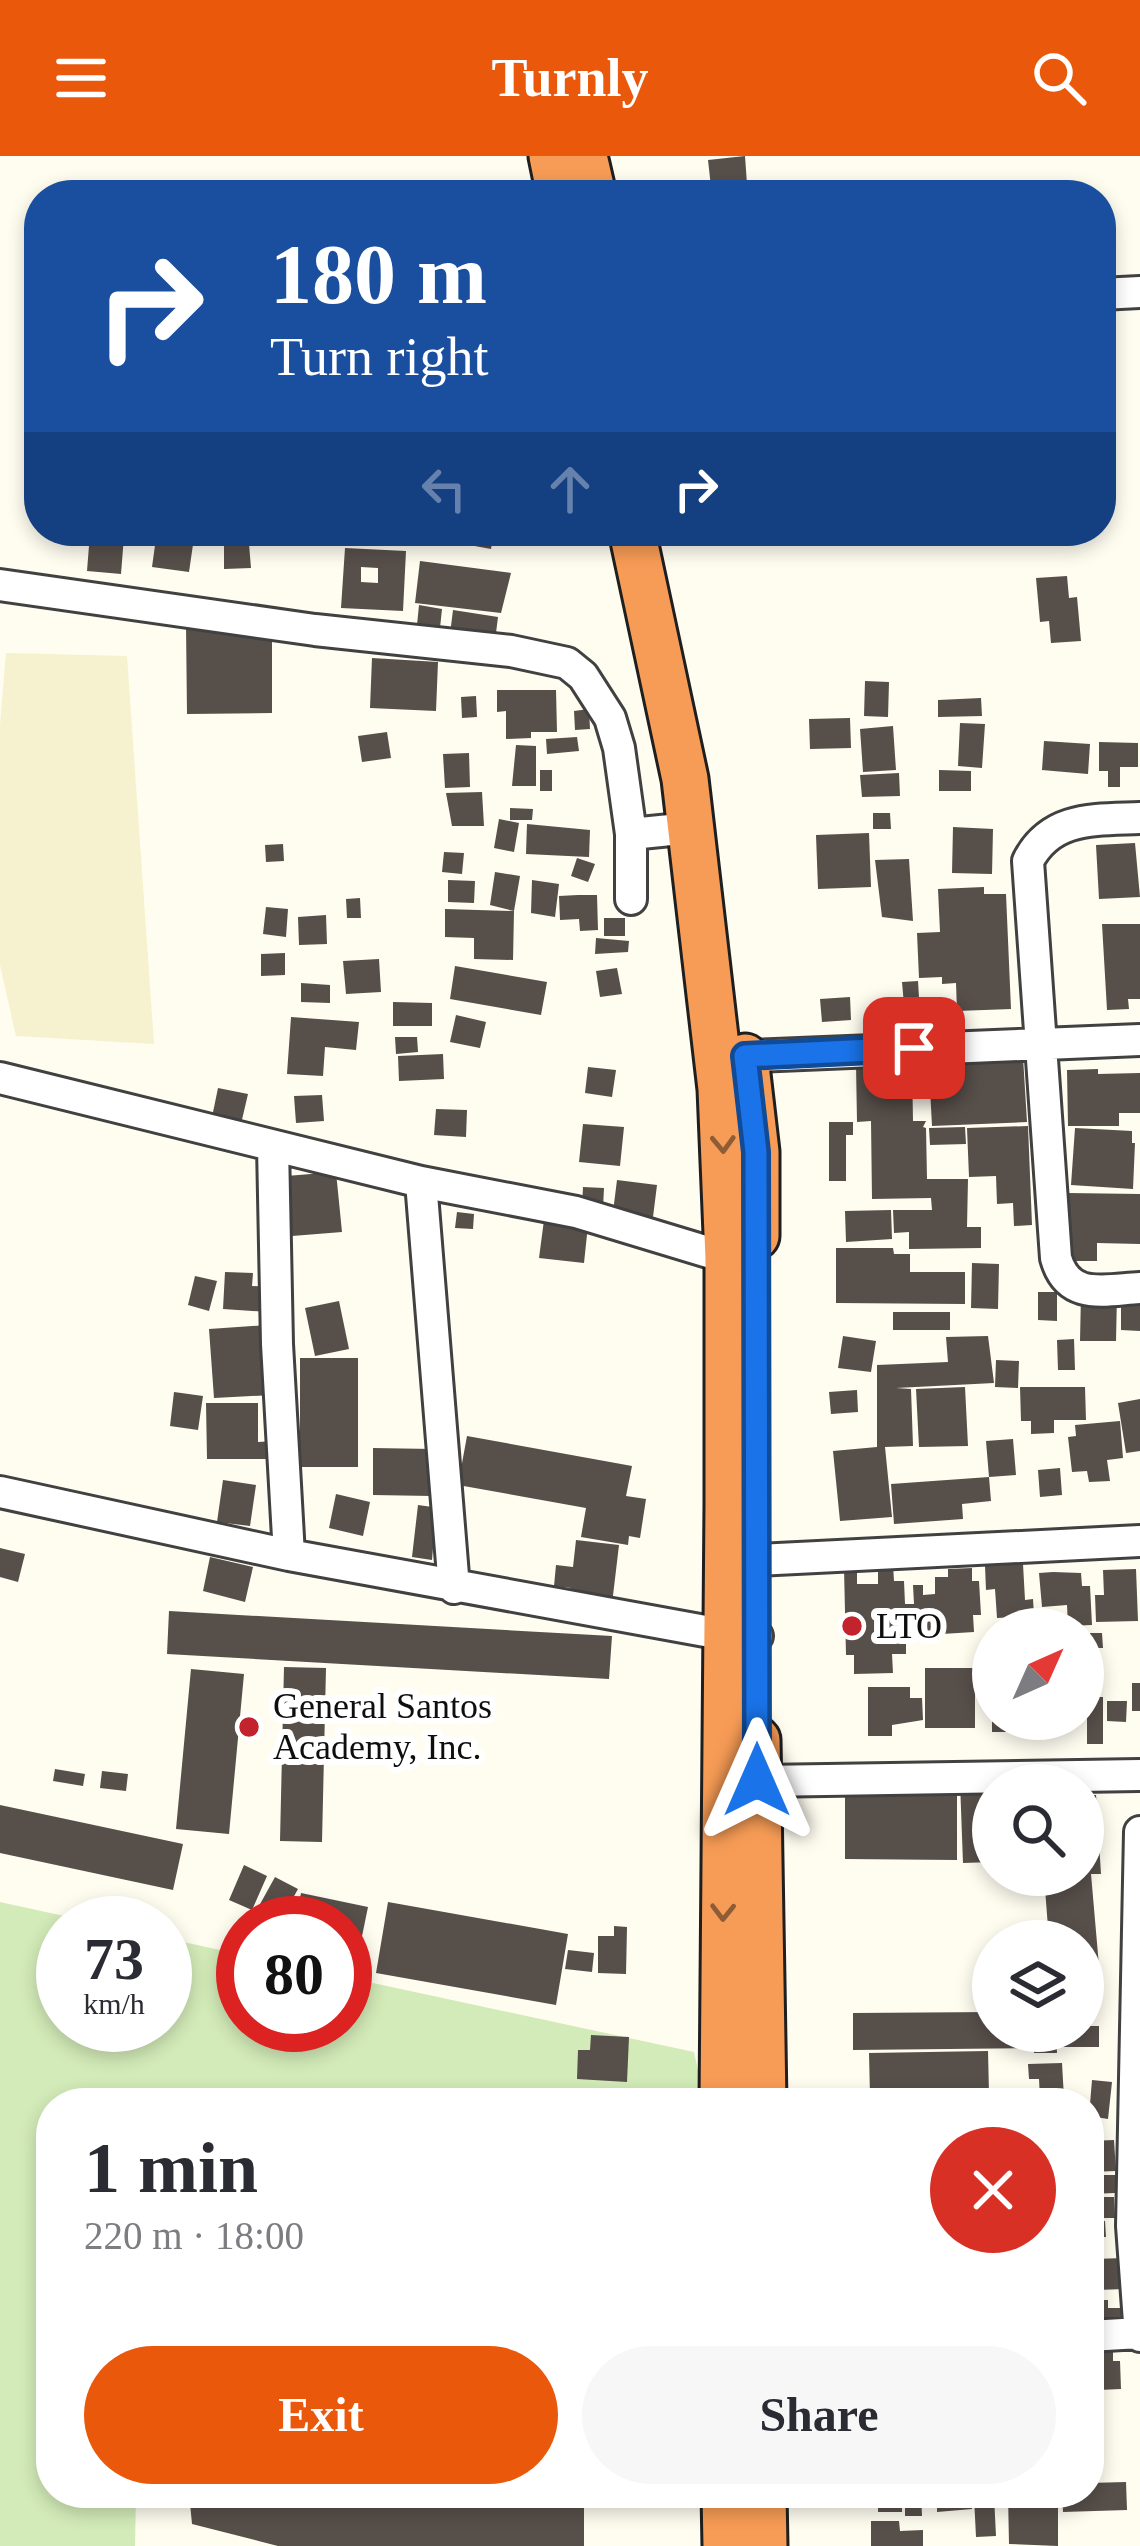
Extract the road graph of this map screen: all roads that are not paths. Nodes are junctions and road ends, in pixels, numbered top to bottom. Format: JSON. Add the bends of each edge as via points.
{"nodes":[{"id":1,"x":635,"y":546,"type":"edge"},
{"id":2,"x":665,"y":546,"type":"edge"},
{"id":3,"x":0,"y":585,"type":"edge"},
{"id":4,"x":1140,"y":818,"type":"edge"},
{"id":5,"x":691,"y":829,"type":"junction"},
{"id":6,"x":631,"y":834,"type":"junction"},
{"id":7,"x":631,"y":899,"type":"dead end"},
{"id":8,"x":1140,"y":1040,"type":"edge"},
{"id":9,"x":1040,"y":1043,"type":"junction"},
{"id":10,"x":731,"y":1056,"type":"junction"},
{"id":11,"x":0,"y":1078,"type":"edge"},
{"id":12,"x":273,"y":1146,"type":"junction"},
{"id":13,"x":421,"y":1182,"type":"junction"},
{"id":14,"x":728,"y":1258,"type":"junction"},
{"id":15,"x":1140,"y":1288,"type":"edge"},
{"id":16,"x":0,"y":1492,"type":"edge"},
{"id":17,"x":1140,"y":1541,"type":"edge"},
{"id":18,"x":289,"y":1556,"type":"junction"},
{"id":19,"x":742,"y":1562,"type":"junction"},
{"id":20,"x":454,"y":1588,"type":"junction"},
{"id":21,"x":742,"y":1635,"type":"junction"},
{"id":22,"x":1140,"y":1774,"type":"edge"},
{"id":23,"x":757,"y":1780,"type":"junction"},
{"id":24,"x":1140,"y":1832,"type":"edge"},
{"id":25,"x":724,"y":2088,"type":"edge"},
{"id":26,"x":763,"y":2088,"type":"edge"},
{"id":27,"x":1140,"y":2334,"type":"edge"},
{"id":28,"x":1104,"y":2335,"type":"edge"},
{"id":29,"x":725,"y":2508,"type":"edge"},
{"id":30,"x":763,"y":2508,"type":"edge"},
{"id":31,"x":726,"y":2546,"type":"edge"},
{"id":32,"x":764,"y":2546,"type":"edge"}],
"edges":[{"from":1,"to":5,"type":"highway"},
{"from":2,"to":10,"type":"highway","via":[[708,773]]},
{"from":3,"to":6,"type":"street","via":[[566,663],[610,718]]},
{"from":4,"to":9,"type":"street","via":[[1054,828],[1028,861]]},
{"from":5,"to":6,"type":"street"},
{"from":5,"to":10,"type":"highway","via":[[712,988]]},
{"from":6,"to":7,"type":"street"},
{"from":8,"to":9,"type":"street"},
{"from":9,"to":10,"type":"street"},
{"from":9,"to":15,"type":"street","via":[[1061,1274],[1084,1289]]},
{"from":10,"to":14,"type":"highway","one_way":true},
{"from":10,"to":19,"type":"highway","via":[[756,1152]]},
{"from":11,"to":12,"type":"street"},
{"from":12,"to":13,"type":"street"},
{"from":12,"to":18,"type":"street"},
{"from":13,"to":14,"type":"street","via":[[576,1211]]},
{"from":13,"to":20,"type":"street"},
{"from":14,"to":19,"type":"highway"},
{"from":16,"to":18,"type":"street"},
{"from":17,"to":19,"type":"street"},
{"from":18,"to":20,"type":"street"},
{"from":19,"to":21,"type":"highway"},
{"from":20,"to":21,"type":"street"},
{"from":21,"to":23,"type":"highway"},
{"from":21,"to":25,"type":"highway","one_way":true},
{"from":22,"to":23,"type":"street"},
{"from":23,"to":26,"type":"highway"},
{"from":24,"to":27,"type":"street","via":[[1132,2226]]},
{"from":27,"to":28,"type":"street"},
{"from":29,"to":31,"type":"highway"},
{"from":30,"to":32,"type":"highway"}]}
